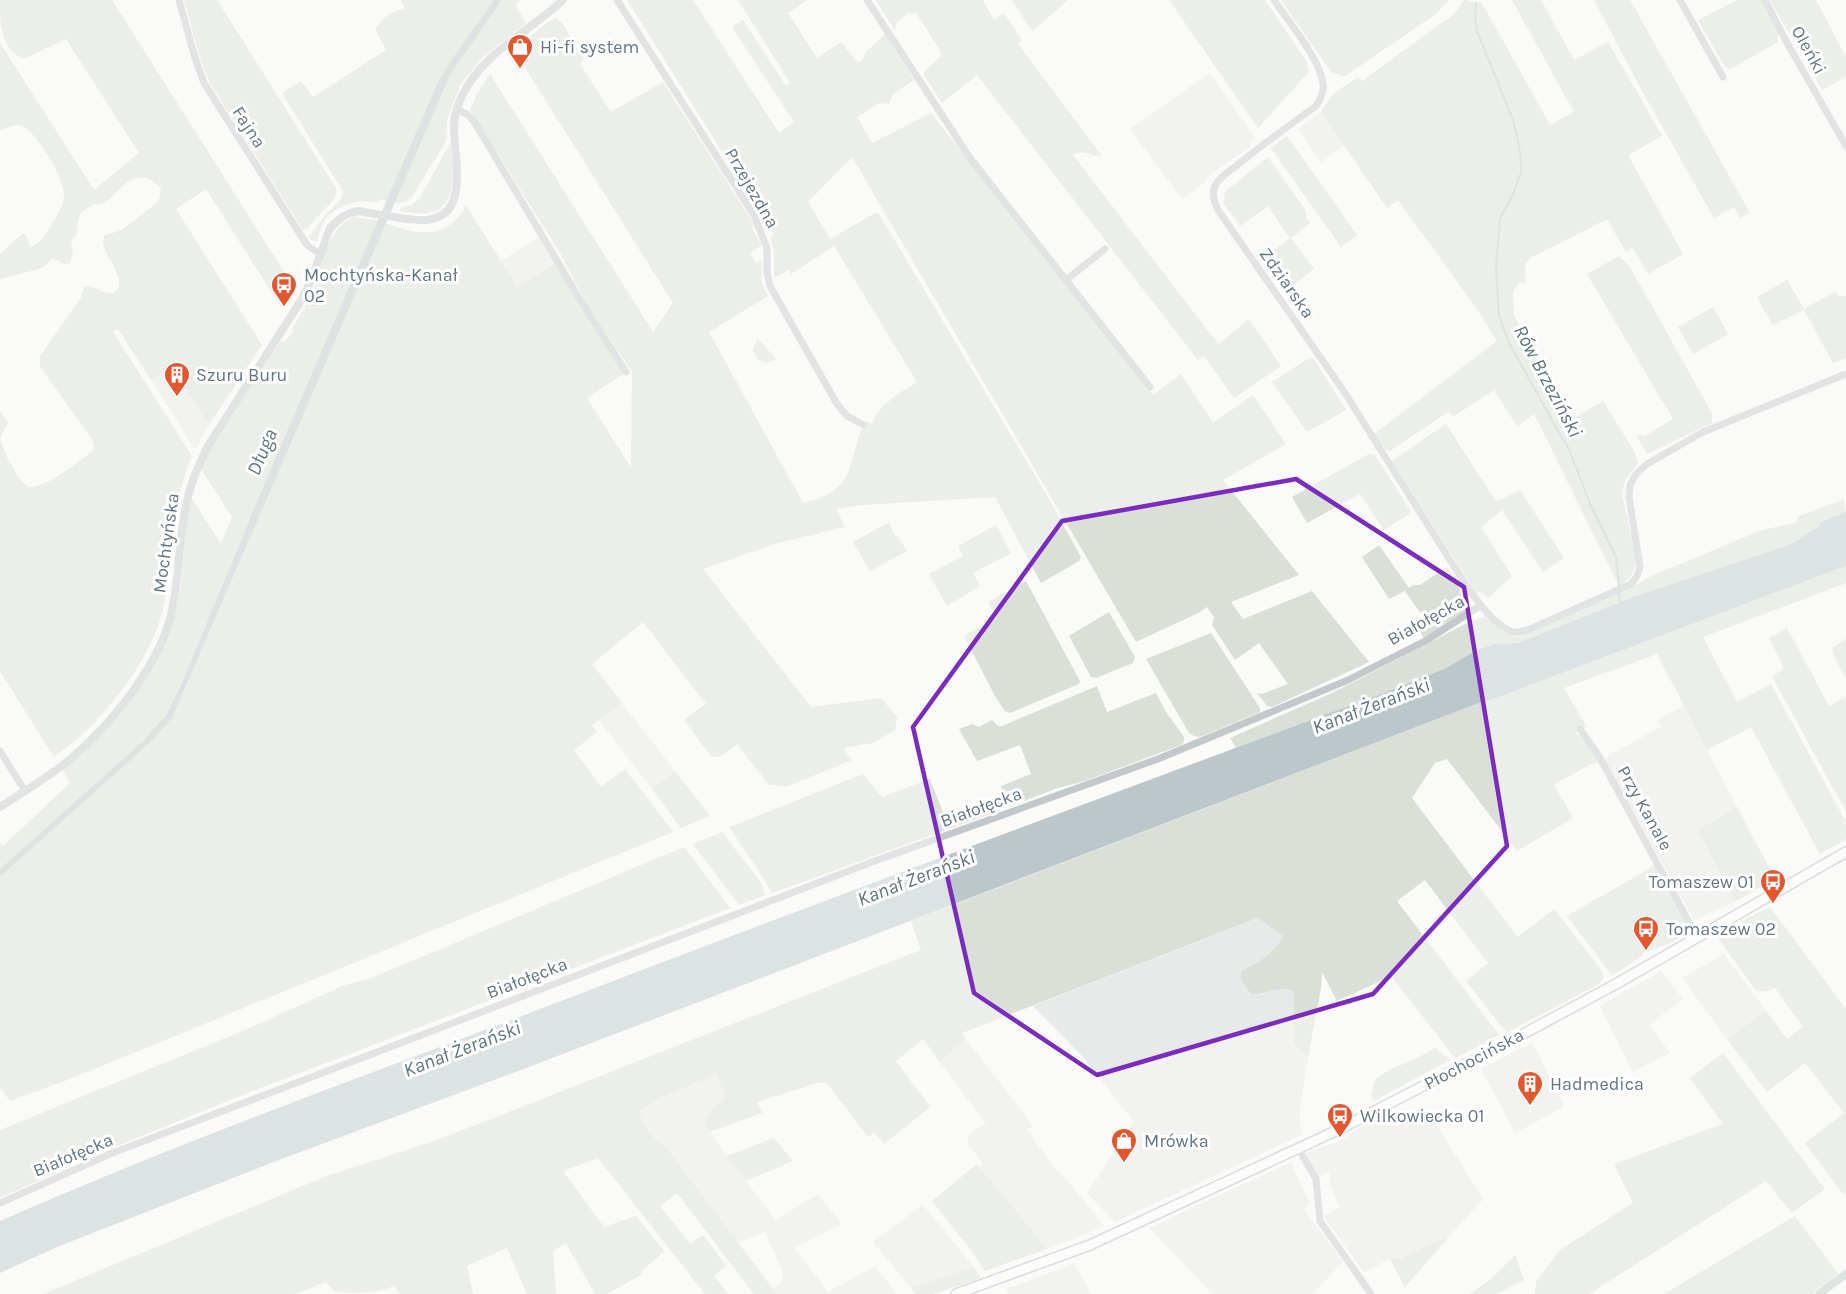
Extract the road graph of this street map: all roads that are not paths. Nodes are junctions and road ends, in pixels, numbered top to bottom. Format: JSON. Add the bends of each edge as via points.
{"nodes":[{"id":1,"x":179,"y":0,"type":"edge"},
{"id":2,"x":563,"y":0,"type":"edge"},
{"id":3,"x":617,"y":0,"type":"edge"},
{"id":4,"x":867,"y":0,"type":"edge"},
{"id":5,"x":1274,"y":0,"type":"edge"},
{"id":6,"x":1680,"y":0,"type":"edge"},
{"id":7,"x":1765,"y":0,"type":"edge"},
{"id":8,"x":1723,"y":77,"type":"dead end"},
{"id":9,"x":457,"y":109,"type":"junction"},
{"id":10,"x":1846,"y":146,"type":"edge"},
{"id":11,"x":1105,"y":249,"type":"dead end"},
{"id":12,"x":321,"y":253,"type":"junction"},
{"id":13,"x":1066,"y":280,"type":"junction"},
{"id":14,"x":627,"y":372,"type":"dead end"},
{"id":15,"x":1846,"y":374,"type":"edge"},
{"id":16,"x":1150,"y":387,"type":"dead end"},
{"id":17,"x":862,"y":424,"type":"dead end"},
{"id":18,"x":1480,"y":606,"type":"junction"},
{"id":19,"x":1580,"y":729,"type":"dead end"},
{"id":20,"x":0,"y":751,"type":"edge"},
{"id":21,"x":25,"y":791,"type":"junction"},
{"id":22,"x":0,"y":807,"type":"edge"},
{"id":23,"x":1846,"y":852,"type":"edge"},
{"id":24,"x":1697,"y":937,"type":"junction"},
{"id":25,"x":1298,"y":1148,"type":"junction"},
{"id":26,"x":0,"y":1203,"type":"edge"},
{"id":27,"x":956,"y":1294,"type":"edge"},
{"id":28,"x":1371,"y":1294,"type":"edge"}],
"edges":[{"from":1,"to":12,"type":"street","name":"Fajna","via":[[198,70],[211,96],[307,245]]},
{"from":2,"to":9,"type":"street","via":[[494,54],[471,80]]},
{"from":3,"to":17,"type":"street","name":"Przejezdna","via":[[754,215],[767,248],[770,286],[837,404],[847,416]]},
{"from":4,"to":13,"type":"street","via":[[964,150]]},
{"from":5,"to":18,"type":"street","name":"Zdziarska","via":[[1316,62],[1324,87],[1321,98],[1222,178],[1213,191],[1214,201],[1343,390]]},
{"from":6,"to":8,"type":"street"},
{"from":7,"to":10,"type":"street","name":"Oleńki"},
{"from":9,"to":12,"type":"street","name":"Mochtyńska","via":[[454,135],[458,189],[445,212],[426,220],[350,213],[330,228]]},
{"from":9,"to":14,"type":"street","via":[[475,123]]},
{"from":11,"to":13,"type":"street"},
{"from":12,"to":21,"type":"street","name":"Mochtyńska","via":[[302,299],[200,462],[187,499],[173,608],[153,660],[91,739],[67,762]]},
{"from":13,"to":16,"type":"street"},
{"from":15,"to":18,"type":"street","name":"Białołęcka","via":[[1703,432],[1636,474],[1629,496],[1640,567],[1631,584],[1520,632],[1502,625]]},
{"from":18,"to":26,"type":"street","name":"Białołęcka","via":[[1427,640],[1348,680],[1158,759],[872,862],[428,1032],[110,1154]]},
{"from":19,"to":24,"type":"street","name":"Przy Kanale","via":[[1599,756]]},
{"from":20,"to":21,"type":"street"},
{"from":21,"to":22,"type":"street","name":"Mochtyńska"},
{"from":23,"to":24,"type":"main road","name":"Płochocińska"},
{"from":24,"to":25,"type":"main road","name":"Płochocińska","via":[[1510,1041]]},
{"from":25,"to":27,"type":"main road","name":"Płochocińska","via":[[1090,1245]]},
{"from":25,"to":28,"type":"street","via":[[1316,1179],[1320,1221]]}]}
